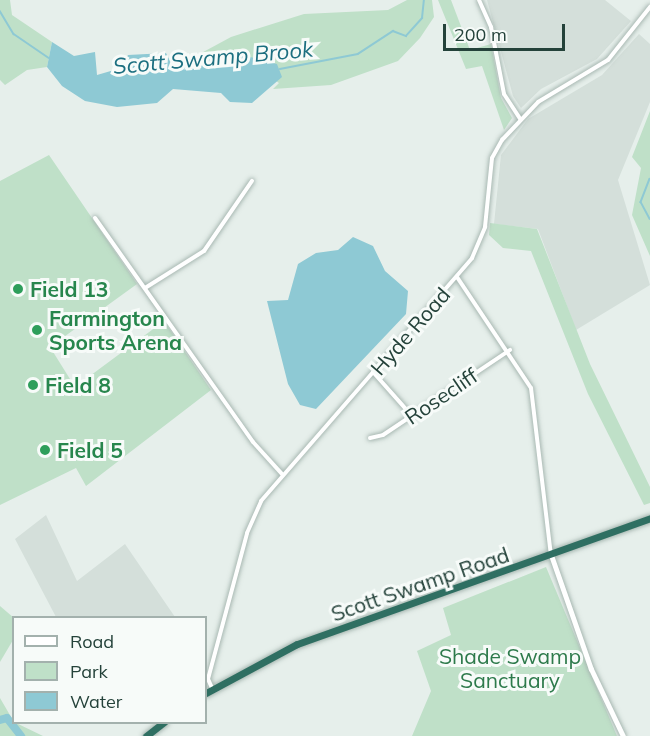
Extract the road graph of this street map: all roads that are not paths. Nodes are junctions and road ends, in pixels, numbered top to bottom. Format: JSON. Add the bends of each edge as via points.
{"nodes":[{"id":1,"x":479,"y":0,"type":"edge"},
{"id":2,"x":650,"y":7,"type":"edge"},
{"id":3,"x":520,"y":119,"type":"junction"},
{"id":4,"x":252,"y":181,"type":"dead end"},
{"id":5,"x":95,"y":218,"type":"dead end"},
{"id":6,"x":457,"y":277,"type":"junction"},
{"id":7,"x":145,"y":288,"type":"junction"},
{"id":8,"x":510,"y":350,"type":"junction"},
{"id":9,"x":374,"y":372,"type":"junction"},
{"id":10,"x":412,"y":416,"type":"junction"},
{"id":11,"x":370,"y":438,"type":"dead end"},
{"id":12,"x":282,"y":474,"type":"junction"},
{"id":13,"x":650,"y":518,"type":"edge"},
{"id":14,"x":551,"y":555,"type":"junction"},
{"id":15,"x":212,"y":688,"type":"junction"},
{"id":16,"x":207,"y":692,"type":"edge"},
{"id":17,"x":163,"y":724,"type":"edge"},
{"id":18,"x":146,"y":736,"type":"edge"},
{"id":19,"x":623,"y":736,"type":"edge"}],
"edges":[{"from":1,"to":3,"type":"street","via":[[491,27],[504,94]]},
{"from":2,"to":3,"type":"street","name":"Hyde Road","via":[[608,60]]},
{"from":3,"to":6,"type":"street","name":"Hyde Road","via":[[494,153],[482,237]]},
{"from":4,"to":7,"type":"street","via":[[204,251]]},
{"from":5,"to":7,"type":"street"},
{"from":6,"to":8,"type":"street"},
{"from":6,"to":9,"type":"street","name":"Hyde Road"},
{"from":7,"to":12,"type":"street","via":[[253,442]]},
{"from":8,"to":10,"type":"street","name":"Rosecliff"},
{"from":8,"to":14,"type":"street","via":[[527,376],[537,415]]},
{"from":9,"to":10,"type":"street"},
{"from":9,"to":12,"type":"street","name":"Hyde Road"},
{"from":10,"to":11,"type":"street","name":"Rosecliff"},
{"from":12,"to":15,"type":"street","name":"Hyde Road","via":[[261,501],[247,533],[208,679]]},
{"from":13,"to":14,"type":"highway","name":"Scott Swamp Road"},
{"from":14,"to":15,"type":"highway","name":"Scott Swamp Road","via":[[297,644]]},
{"from":14,"to":19,"type":"street","via":[[591,669]]},
{"from":15,"to":16,"type":"highway","name":"Scott Swamp Road"},
{"from":17,"to":18,"type":"highway"}]}
